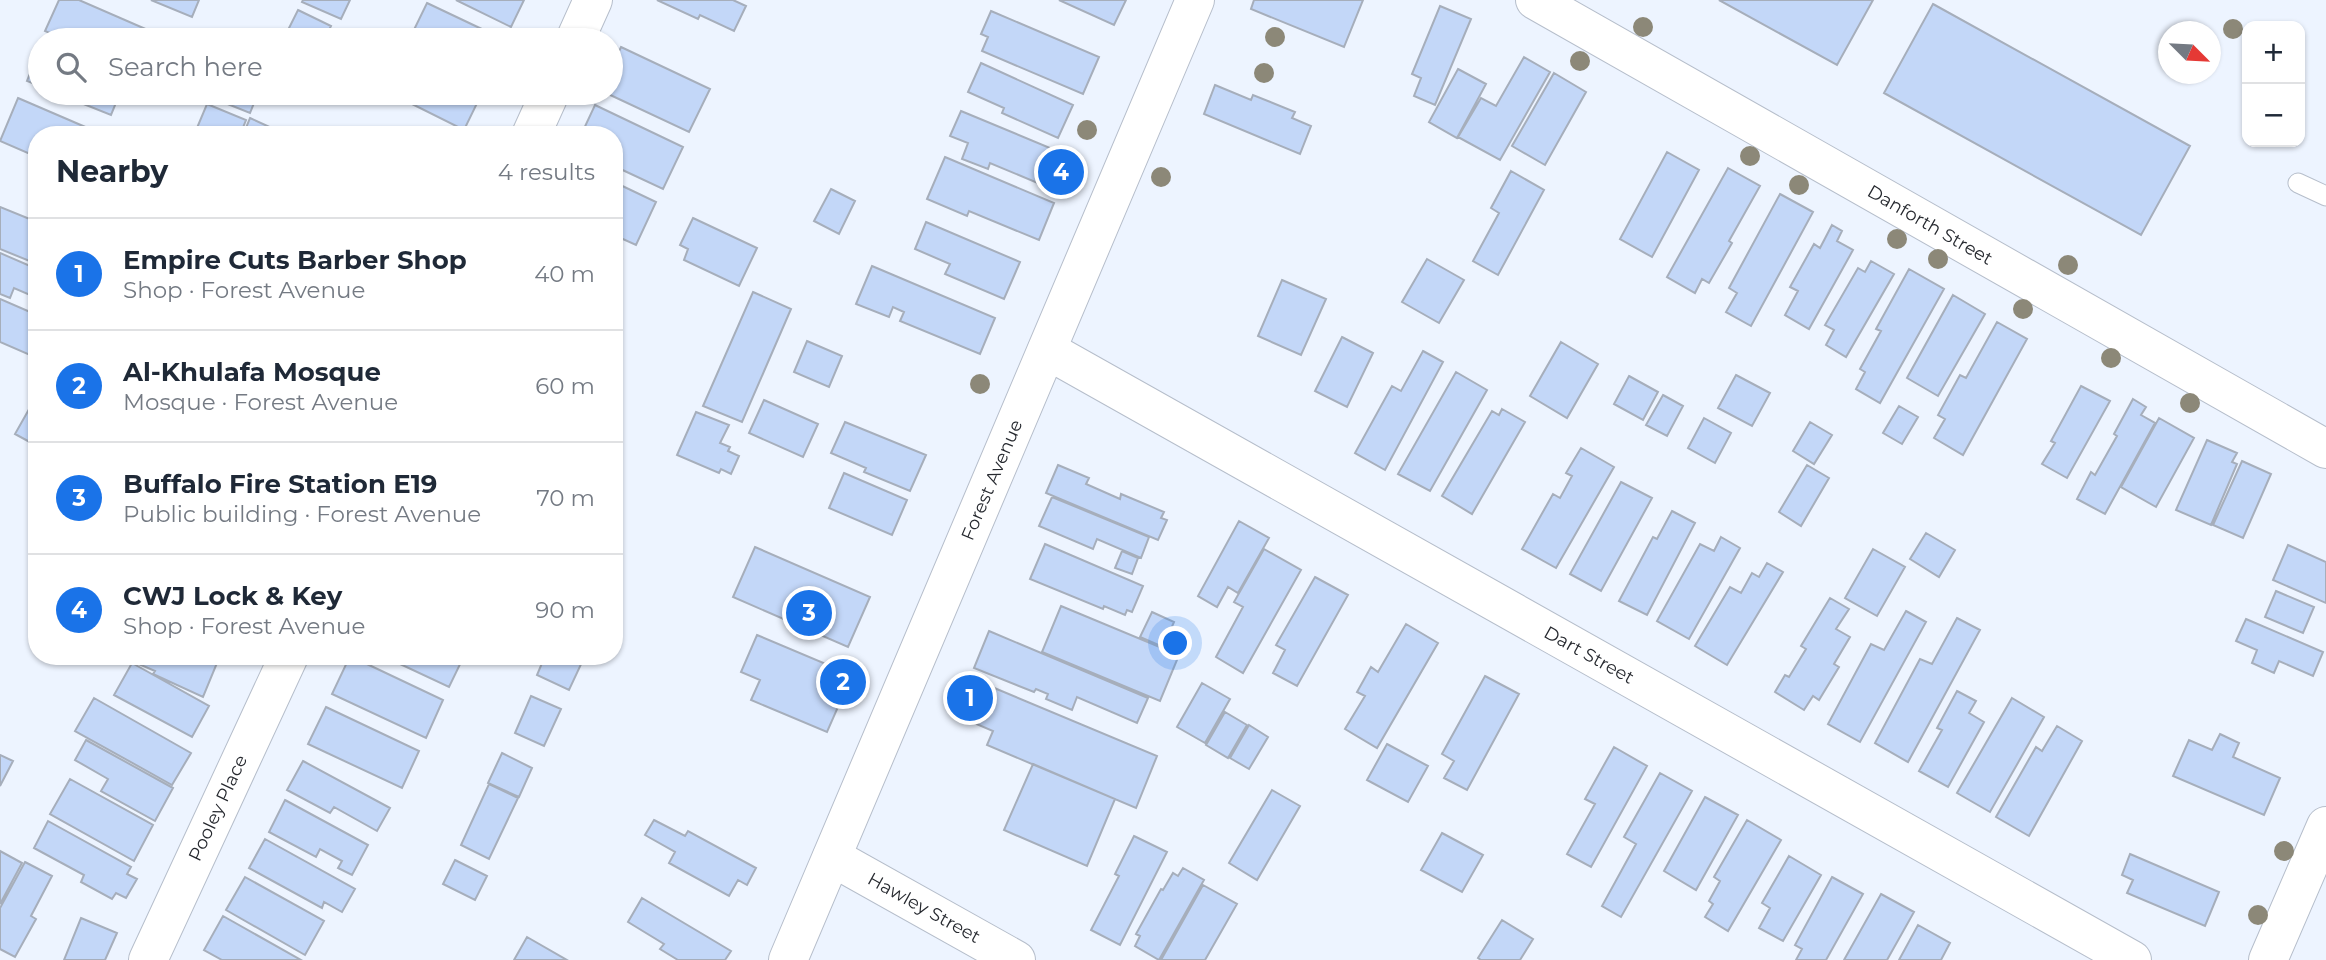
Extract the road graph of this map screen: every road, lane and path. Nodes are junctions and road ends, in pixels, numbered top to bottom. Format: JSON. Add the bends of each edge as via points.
{"nodes":[{"id":1,"x":593,"y":0,"type":"edge"},
{"id":2,"x":1195,"y":0,"type":"edge"},
{"id":3,"x":1535,"y":0,"type":"edge"},
{"id":4,"x":580,"y":28,"type":"edge"},
{"id":5,"x":545,"y":105,"type":"edge"},
{"id":6,"x":535,"y":126,"type":"edge"},
{"id":7,"x":2298,"y":183,"type":"dead end"},
{"id":8,"x":2326,"y":196,"type":"edge"},
{"id":9,"x":1047,"y":350,"type":"junction"},
{"id":10,"x":2326,"y":449,"type":"edge"},
{"id":11,"x":285,"y":665,"type":"edge"},
{"id":12,"x":2326,"y":826,"type":"edge"},
{"id":13,"x":832,"y":857,"type":"junction"},
{"id":14,"x":148,"y":960,"type":"edge"},
{"id":15,"x":788,"y":960,"type":"edge"},
{"id":16,"x":1016,"y":960,"type":"edge"},
{"id":17,"x":2132,"y":960,"type":"edge"},
{"id":18,"x":2268,"y":960,"type":"edge"}],
"edges":[{"from":1,"to":4,"type":"street"},
{"from":2,"to":9,"type":"street","name":"Forest Avenue"},
{"from":3,"to":10,"type":"street","name":"Danforth Street"},
{"from":5,"to":6,"type":"street"},
{"from":7,"to":8,"type":"lane"},
{"from":9,"to":13,"type":"street","name":"Forest Avenue"},
{"from":9,"to":17,"type":"street","name":"Dart Street"},
{"from":11,"to":14,"type":"street","name":"Pooley Place"},
{"from":12,"to":18,"type":"street"},
{"from":13,"to":15,"type":"street","name":"Forest Avenue"},
{"from":13,"to":16,"type":"street","name":"Hawley Street"}]}
